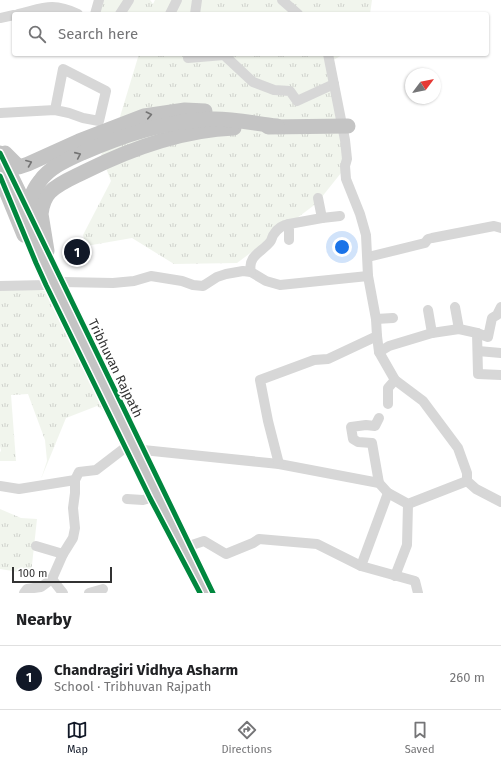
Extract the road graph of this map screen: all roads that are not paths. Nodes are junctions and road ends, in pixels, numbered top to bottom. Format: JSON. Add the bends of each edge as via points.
{"nodes":[{"id":1,"x":99,"y":0,"type":"edge"},
{"id":2,"x":130,"y":0,"type":"edge"},
{"id":3,"x":177,"y":0,"type":"edge"},
{"id":4,"x":197,"y":0,"type":"edge"},
{"id":5,"x":282,"y":0,"type":"edge"},
{"id":6,"x":49,"y":3,"type":"edge"},
{"id":7,"x":24,"y":12,"type":"edge"},
{"id":8,"x":73,"y":12,"type":"edge"},
{"id":9,"x":96,"y":12,"type":"edge"},
{"id":10,"x":121,"y":12,"type":"edge"},
{"id":11,"x":171,"y":12,"type":"edge"},
{"id":12,"x":195,"y":12,"type":"edge"},
{"id":13,"x":296,"y":12,"type":"edge"},
{"id":14,"x":12,"y":15,"type":"edge"},
{"id":15,"x":0,"y":18,"type":"edge"},
{"id":16,"x":217,"y":56,"type":"edge"},
{"id":17,"x":225,"y":56,"type":"edge"},
{"id":18,"x":328,"y":56,"type":"edge"},
{"id":19,"x":188,"y":60,"type":"edge"},
{"id":20,"x":334,"y":84,"type":"junction"},
{"id":21,"x":55,"y":110,"type":"junction"},
{"id":22,"x":0,"y":113,"type":"edge"},
{"id":23,"x":277,"y":126,"type":"junction"},
{"id":24,"x":348,"y":126,"type":"dead end"},
{"id":25,"x":0,"y":146,"type":"edge"},
{"id":26,"x":0,"y":153,"type":"edge"},
{"id":27,"x":0,"y":176,"type":"edge"},
{"id":28,"x":318,"y":198,"type":"dead end"},
{"id":29,"x":340,"y":216,"type":"dead end"},
{"id":30,"x":322,"y":218,"type":"junction"},
{"id":31,"x":290,"y":224,"type":"junction"},
{"id":32,"x":501,"y":228,"type":"edge"},
{"id":33,"x":289,"y":240,"type":"dead end"},
{"id":34,"x":47,"y":251,"type":"junction"},
{"id":35,"x":368,"y":257,"type":"junction"},
{"id":36,"x":251,"y":272,"type":"junction"},
{"id":37,"x":368,"y":276,"type":"junction"},
{"id":38,"x":62,"y":282,"type":"junction"},
{"id":39,"x":46,"y":285,"type":"junction"},
{"id":40,"x":0,"y":286,"type":"edge"},
{"id":41,"x":455,"y":307,"type":"dead end"},
{"id":42,"x":501,"y":307,"type":"edge"},
{"id":43,"x":428,"y":310,"type":"dead end"},
{"id":44,"x":393,"y":318,"type":"dead end"},
{"id":45,"x":376,"y":319,"type":"junction"},
{"id":46,"x":459,"y":329,"type":"junction"},
{"id":47,"x":432,"y":333,"type":"junction"},
{"id":48,"x":477,"y":333,"type":"junction"},
{"id":49,"x":378,"y":336,"type":"junction"},
{"id":50,"x":478,"y":351,"type":"junction"},
{"id":51,"x":379,"y":352,"type":"junction"},
{"id":52,"x":501,"y":353,"type":"edge"},
{"id":53,"x":501,"y":375,"type":"edge"},
{"id":54,"x":395,"y":380,"type":"junction"},
{"id":55,"x":388,"y":404,"type":"dead end"},
{"id":56,"x":379,"y":418,"type":"dead end"},
{"id":57,"x":126,"y":447,"type":"junction"},
{"id":58,"x":143,"y":450,"type":"junction"},
{"id":59,"x":279,"y":464,"type":"junction"},
{"id":60,"x":76,"y":480,"type":"junction"},
{"id":61,"x":467,"y":481,"type":"junction"},
{"id":62,"x":379,"y":483,"type":"junction"},
{"id":63,"x":0,"y":486,"type":"edge"},
{"id":64,"x":388,"y":493,"type":"junction"},
{"id":65,"x":127,"y":498,"type":"dead end"},
{"id":66,"x":150,"y":498,"type":"junction"},
{"id":67,"x":501,"y":502,"type":"edge"},
{"id":68,"x":408,"y":504,"type":"junction"},
{"id":69,"x":36,"y":546,"type":"dead end"},
{"id":70,"x":189,"y":546,"type":"junction"},
{"id":71,"x":63,"y":554,"type":"junction"},
{"id":72,"x":361,"y":566,"type":"junction"},
{"id":73,"x":395,"y":576,"type":"junction"},
{"id":74,"x":52,"y":579,"type":"junction"},
{"id":75,"x":103,"y":589,"type":"dead end"},
{"id":76,"x":24,"y":593,"type":"edge"},
{"id":77,"x":64,"y":593,"type":"edge"},
{"id":78,"x":89,"y":593,"type":"edge"},
{"id":79,"x":200,"y":593,"type":"edge"},
{"id":80,"x":207,"y":593,"type":"edge"},
{"id":81,"x":213,"y":593,"type":"edge"},
{"id":82,"x":418,"y":593,"type":"edge"}],
"edges":[{"from":1,"to":9,"type":"street"},
{"from":2,"to":10,"type":"street"},
{"from":3,"to":11,"type":"street"},
{"from":4,"to":12,"type":"street"},
{"from":5,"to":13,"type":"street"},
{"from":6,"to":7,"type":"street"},
{"from":6,"to":8,"type":"street"},
{"from":14,"to":15,"type":"street"},
{"from":16,"to":19,"type":"street"},
{"from":17,"to":20,"type":"street","via":[[253,82],[274,90],[290,91],[297,100]]},
{"from":18,"to":20,"type":"street"},
{"from":20,"to":35,"type":"street","via":[[344,132],[346,179],[366,235]]},
{"from":21,"to":21,"type":"street","via":[[63,69],[106,91],[99,121]]},
{"from":21,"to":22,"type":"street"},
{"from":23,"to":24,"type":"highway"},
{"from":25,"to":23,"type":"highway","one_way":true,"via":[[19,167],[144,116],[185,110],[230,112],[253,116]]},
{"from":23,"to":34,"type":"highway","via":[[220,128],[179,135],[110,159],[64,182],[50,192],[41,208]]},
{"from":80,"to":23,"type":"highway","one_way":true,"via":[[30,235],[26,218],[30,199],[39,181],[54,167],[103,144],[142,130],[182,121],[213,119]]},
{"from":26,"to":34,"type":"highway","name":"Tribhuvan Rajpath"},
{"from":27,"to":39,"type":"highway","name":"Tribhuvan Rajpath"},
{"from":28,"to":30,"type":"street"},
{"from":29,"to":30,"type":"street"},
{"from":30,"to":31,"type":"street"},
{"from":31,"to":33,"type":"street"},
{"from":31,"to":36,"type":"street","via":[[274,233],[270,242],[254,256]]},
{"from":32,"to":35,"type":"street","via":[[494,226],[432,238],[425,243]]},
{"from":34,"to":38,"type":"highway","name":"Tribhuvan Rajpath"},
{"from":35,"to":37,"type":"street"},
{"from":36,"to":37,"type":"street","via":[[266,281],[280,285]]},
{"from":36,"to":38,"type":"street","via":[[226,274],[203,286],[151,276],[113,283]]},
{"from":37,"to":45,"type":"street"},
{"from":38,"to":58,"type":"highway","name":"Tribhuvan Rajpath"},
{"from":39,"to":40,"type":"street"},
{"from":39,"to":57,"type":"highway","name":"Tribhuvan Rajpath"},
{"from":41,"to":46,"type":"street"},
{"from":42,"to":48,"type":"street","via":[[492,318],[488,337]]},
{"from":43,"to":47,"type":"street"},
{"from":44,"to":45,"type":"street"},
{"from":45,"to":49,"type":"street"},
{"from":46,"to":47,"type":"street"},
{"from":46,"to":48,"type":"street"},
{"from":47,"to":51,"type":"street","via":[[388,346]]},
{"from":48,"to":50,"type":"street"},
{"from":49,"to":51,"type":"street"},
{"from":49,"to":59,"type":"street","via":[[328,360],[314,360],[260,380]]},
{"from":50,"to":52,"type":"street"},
{"from":50,"to":53,"type":"street","via":[[478,374]]},
{"from":51,"to":54,"type":"street"},
{"from":54,"to":55,"type":"street","via":[[388,388]]},
{"from":54,"to":61,"type":"street","via":[[423,401],[458,448],[467,473]]},
{"from":56,"to":62,"type":"street","via":[[375,426],[363,421],[351,427],[353,440],[372,443]]},
{"from":57,"to":60,"type":"street","via":[[96,470],[79,472]]},
{"from":57,"to":66,"type":"highway","name":"Tribhuvan Rajpath"},
{"from":58,"to":59,"type":"street"},
{"from":58,"to":70,"type":"highway","name":"Tribhuvan Rajpath"},
{"from":59,"to":62,"type":"street"},
{"from":60,"to":63,"type":"street","via":[[20,489]]},
{"from":60,"to":71,"type":"street","via":[[73,508],[75,528],[73,538]]},
{"from":61,"to":67,"type":"street","via":[[476,489]]},
{"from":61,"to":68,"type":"street"},
{"from":62,"to":64,"type":"street"},
{"from":64,"to":68,"type":"street"},
{"from":64,"to":72,"type":"street"},
{"from":65,"to":66,"type":"street"},
{"from":66,"to":79,"type":"highway","name":"Tribhuvan Rajpath"},
{"from":68,"to":73,"type":"street","via":[[407,546]]},
{"from":69,"to":71,"type":"street"},
{"from":70,"to":72,"type":"street","via":[[204,541],[226,554],[259,539],[317,544]]},
{"from":70,"to":81,"type":"highway","name":"Tribhuvan Rajpath"},
{"from":71,"to":74,"type":"street"},
{"from":72,"to":73,"type":"street"},
{"from":73,"to":82,"type":"street","via":[[415,582]]},
{"from":74,"to":76,"type":"street"},
{"from":74,"to":77,"type":"street"},
{"from":75,"to":78,"type":"street"}]}
